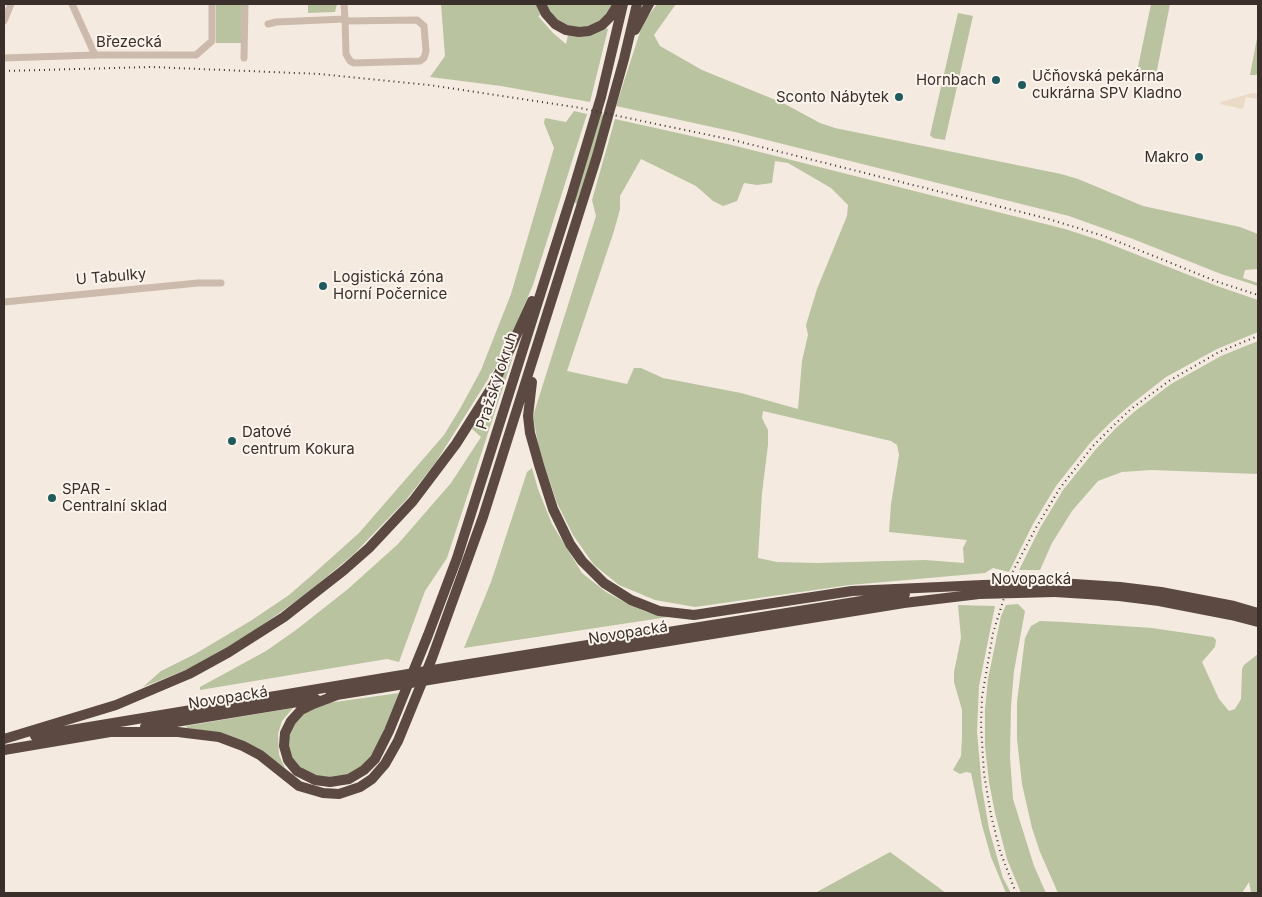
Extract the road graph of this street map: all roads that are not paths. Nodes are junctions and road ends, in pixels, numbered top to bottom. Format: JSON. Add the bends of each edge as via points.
{"nodes":[{"id":1,"x":11,"y":4,"type":"edge"},
{"id":2,"x":72,"y":4,"type":"edge"},
{"id":3,"x":212,"y":4,"type":"edge"},
{"id":4,"x":245,"y":4,"type":"edge"},
{"id":5,"x":344,"y":4,"type":"edge"},
{"id":6,"x":541,"y":4,"type":"edge"},
{"id":7,"x":618,"y":4,"type":"edge"},
{"id":8,"x":623,"y":4,"type":"edge"},
{"id":9,"x":637,"y":4,"type":"edge"},
{"id":10,"x":649,"y":4,"type":"edge"},
{"id":11,"x":4,"y":20,"type":"edge"},
{"id":12,"x":345,"y":20,"type":"junction"},
{"id":13,"x":268,"y":24,"type":"dead end"},
{"id":14,"x":95,"y":55,"type":"junction"},
{"id":15,"x":4,"y":58,"type":"edge"},
{"id":16,"x":244,"y":58,"type":"dead end"},
{"id":17,"x":624,"y":59,"type":"junction"},
{"id":18,"x":557,"y":242,"type":"junction"},
{"id":19,"x":221,"y":283,"type":"dead end"},
{"id":20,"x":4,"y":302,"type":"edge"},
{"id":21,"x":538,"y":346,"type":"junction"},
{"id":22,"x":1057,"y":588,"type":"junction"},
{"id":23,"x":981,"y":590,"type":"junction"},
{"id":24,"x":1258,"y":613,"type":"edge"},
{"id":25,"x":1258,"y":622,"type":"edge"},
{"id":26,"x":382,"y":683,"type":"junction"},
{"id":27,"x":337,"y":695,"type":"junction"},
{"id":28,"x":110,"y":732,"type":"junction"},
{"id":29,"x":4,"y":740,"type":"edge"},
{"id":30,"x":4,"y":750,"type":"edge"}],
"edges":[{"from":1,"to":11,"type":"street"},
{"from":2,"to":14,"type":"street"},
{"from":3,"to":14,"type":"street","name":"Březecká","via":[[212,41],[196,55]]},
{"from":4,"to":16,"type":"street"},
{"from":5,"to":12,"type":"street"},
{"from":6,"to":7,"type":"highway","via":[[554,24],[579,32],[602,25]]},
{"from":8,"to":18,"type":"highway","name":"Pražský okruh","via":[[600,97]]},
{"from":9,"to":17,"type":"highway","name":"Pražský okruh"},
{"from":10,"to":17,"type":"highway"},
{"from":12,"to":12,"type":"street","via":[[346,54],[354,63],[420,61],[424,58],[424,26],[417,20]]},
{"from":12,"to":13,"type":"street"},
{"from":14,"to":15,"type":"street","name":"Březecká"},
{"from":17,"to":21,"type":"highway","name":"Pražský okruh"},
{"from":18,"to":27,"type":"highway","name":"Pražský okruh","via":[[457,558],[384,742],[375,758],[354,776],[330,782],[315,780],[302,774],[288,760],[285,733],[290,720],[304,708]]},
{"from":18,"to":29,"type":"highway","via":[[505,362],[476,414],[440,467],[369,548],[284,617],[189,674],[116,705]]},
{"from":19,"to":20,"type":"street","name":"U Tabulky"},
{"from":21,"to":23,"type":"highway","via":[[528,416],[534,449],[553,509],[582,561],[618,594],[659,611],[694,615],[852,591]]},
{"from":21,"to":28,"type":"highway","name":"Pražský okruh","via":[[462,578],[432,658],[391,755],[376,775],[365,784],[329,794],[305,789],[260,755],[219,737],[178,732]]},
{"from":22,"to":23,"type":"highway","name":"Novopacká","bridge":true},
{"from":22,"to":24,"type":"highway","name":"Novopacká","via":[[1120,587],[1161,592]]},
{"from":22,"to":25,"type":"highway","name":"Novopacká","via":[[1159,601]]},
{"from":23,"to":26,"type":"highway","name":"Novopacká","bridge":true,"via":[[904,594]]},
{"from":26,"to":27,"type":"highway","name":"Novopacká"},
{"from":26,"to":29,"type":"highway","name":"Novopacká"},
{"from":27,"to":28,"type":"highway","name":"Novopacká"},
{"from":28,"to":30,"type":"highway","name":"Novopacká"}]}
